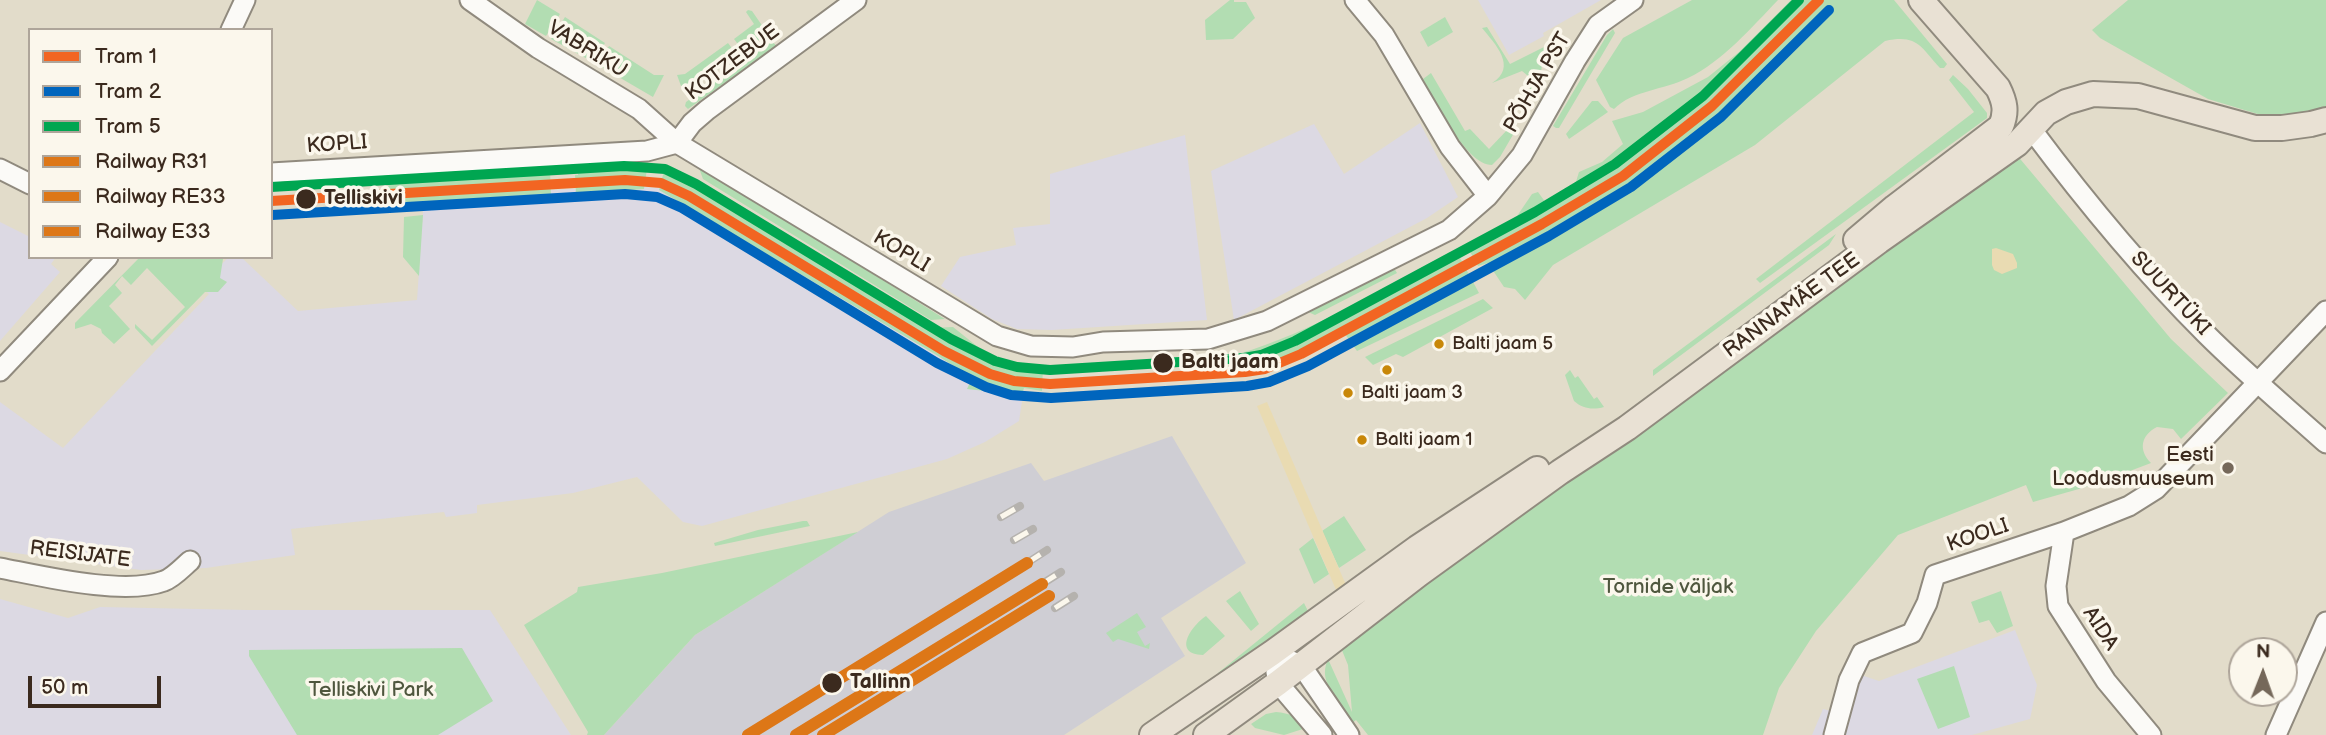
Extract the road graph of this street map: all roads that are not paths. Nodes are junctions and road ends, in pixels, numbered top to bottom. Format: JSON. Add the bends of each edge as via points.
{"nodes":[{"id":1,"x":245,"y":0,"type":"edge"},
{"id":2,"x":470,"y":0,"type":"edge"},
{"id":3,"x":856,"y":0,"type":"edge"},
{"id":4,"x":1355,"y":0,"type":"edge"},
{"id":5,"x":1633,"y":0,"type":"edge"},
{"id":6,"x":1921,"y":0,"type":"edge"},
{"id":7,"x":232,"y":28,"type":"edge"},
{"id":8,"x":2326,"y":120,"type":"edge"},
{"id":9,"x":2032,"y":130,"type":"junction"},
{"id":10,"x":677,"y":143,"type":"junction"},
{"id":11,"x":0,"y":169,"type":"edge"},
{"id":12,"x":273,"y":173,"type":"edge"},
{"id":13,"x":28,"y":183,"type":"edge"},
{"id":14,"x":1488,"y":196,"type":"junction"},
{"id":15,"x":106,"y":259,"type":"edge"},
{"id":16,"x":2326,"y":311,"type":"edge"},
{"id":17,"x":0,"y":371,"type":"edge"},
{"id":18,"x":2259,"y":383,"type":"junction"},
{"id":19,"x":2326,"y":443,"type":"edge"},
{"id":20,"x":2064,"y":532,"type":"junction"},
{"id":21,"x":190,"y":561,"type":"dead end"},
{"id":22,"x":0,"y":568,"type":"edge"},
{"id":23,"x":2326,"y":622,"type":"edge"},
{"id":24,"x":1272,"y":653,"type":"junction"},
{"id":25,"x":1301,"y":665,"type":"junction"},
{"id":26,"x":1278,"y":683,"type":"junction"},
{"id":27,"x":1152,"y":735,"type":"edge"},
{"id":28,"x":1206,"y":735,"type":"edge"},
{"id":29,"x":1322,"y":735,"type":"edge"},
{"id":30,"x":1349,"y":735,"type":"edge"},
{"id":31,"x":1834,"y":735,"type":"edge"},
{"id":32,"x":2151,"y":735,"type":"edge"},
{"id":33,"x":2276,"y":735,"type":"edge"}],
"edges":[{"from":1,"to":7,"type":"street"},
{"from":2,"to":10,"type":"street","name":"VABRIKU","via":[[639,109]]},
{"from":3,"to":10,"type":"street","name":"KOTZEBUE","via":[[707,110]]},
{"from":4,"to":14,"type":"street","via":[[1384,35],[1450,147]]},
{"from":5,"to":14,"type":"street","name":"PÕHJA PST","via":[[1598,25],[1522,155]]},
{"from":6,"to":24,"type":"main road","name":"RANNAMÄE TEE","via":[[1998,89],[2006,110],[2001,127],[1834,260],[1612,426],[1566,450],[1438,534]]},
{"from":8,"to":9,"type":"main road","name":"RANNAMÄE TEE","via":[[2255,128],[2138,96],[2093,94],[2046,113]]},
{"from":9,"to":18,"type":"street","name":"SUURTÜKI","via":[[2142,265]]},
{"from":9,"to":25,"type":"main road","name":"RANNAMÄE TEE"},
{"from":10,"to":12,"type":"street","name":"KOPLI","via":[[624,153]]},
{"from":10,"to":14,"type":"street","name":"KOPLI","via":[[997,336],[1031,346],[1208,339],[1242,330],[1449,230]]},
{"from":11,"to":13,"type":"street"},
{"from":15,"to":17,"type":"street"},
{"from":16,"to":18,"type":"street"},
{"from":18,"to":19,"type":"street","name":"SUURTÜKI"},
{"from":18,"to":20,"type":"street","via":[[2156,489],[2129,506]]},
{"from":20,"to":31,"type":"street","name":"KOOLI","via":[[1935,575],[1912,634],[1862,653],[1849,680]]},
{"from":20,"to":32,"type":"street","name":"AIDA","via":[[2056,586],[2058,606],[2106,681]]},
{"from":21,"to":22,"type":"street","name":"REISIJATE","via":[[165,581],[133,586]]},
{"from":23,"to":33,"type":"street"},
{"from":24,"to":25,"type":"street"},
{"from":24,"to":26,"type":"street"},
{"from":24,"to":27,"type":"main road","name":"RANNAMÄE TEE"},
{"from":25,"to":26,"type":"main road","name":"RANNAMÄE TEE"},
{"from":25,"to":30,"type":"street"},
{"from":26,"to":28,"type":"main road","name":"RANNAMÄE TEE"},
{"from":26,"to":29,"type":"street"}]}
